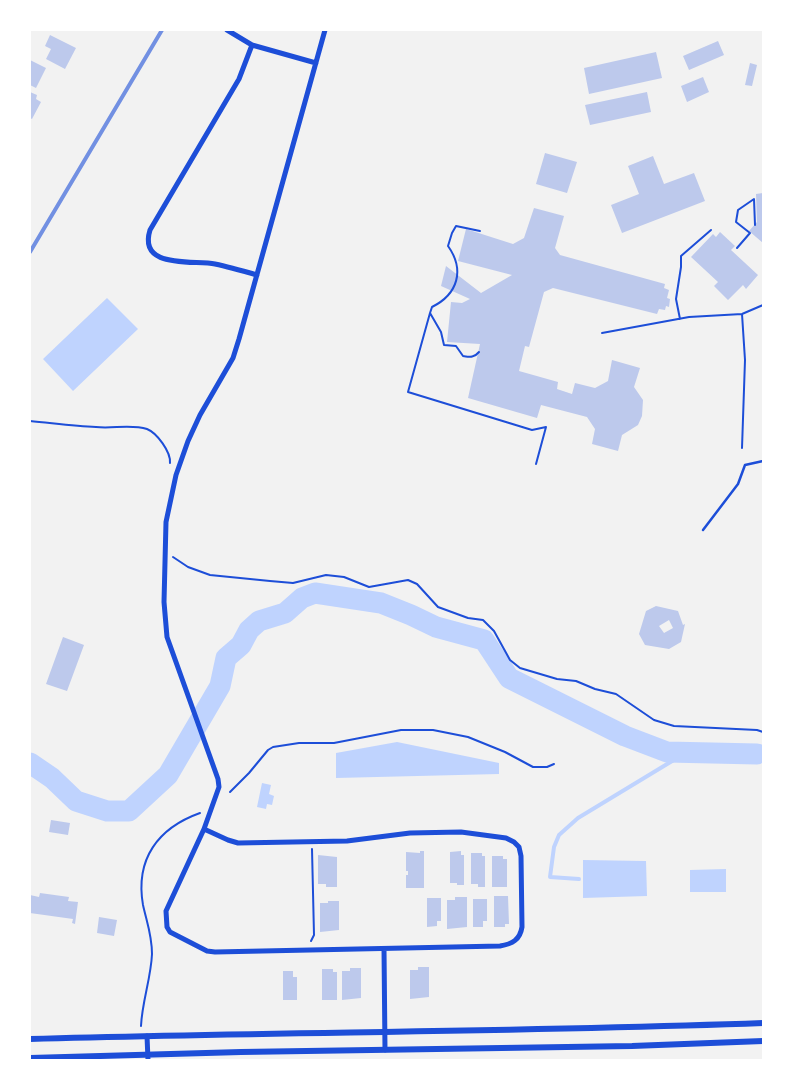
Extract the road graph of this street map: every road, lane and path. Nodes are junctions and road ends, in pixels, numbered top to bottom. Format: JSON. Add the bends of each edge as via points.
{"nodes":[{"id":1,"x":227,"y":30,"type":"edge"},
{"id":2,"x":325,"y":30,"type":"edge"},
{"id":3,"x":252,"y":46,"type":"junction"},
{"id":4,"x":316,"y":63,"type":"junction"},
{"id":5,"x":754,"y":224,"type":"dead end"},
{"id":6,"x":711,"y":230,"type":"dead end"},
{"id":7,"x":480,"y":231,"type":"dead end"},
{"id":8,"x":737,"y":248,"type":"dead end"},
{"id":9,"x":257,"y":274,"type":"junction"},
{"id":10,"x":763,"y":305,"type":"edge"},
{"id":11,"x":430,"y":313,"type":"junction"},
{"id":12,"x":742,"y":314,"type":"junction"},
{"id":13,"x":680,"y":319,"type":"junction"},
{"id":14,"x":602,"y":333,"type":"dead end"},
{"id":15,"x":479,"y":352,"type":"dead end"},
{"id":16,"x":30,"y":421,"type":"edge"},
{"id":17,"x":742,"y":448,"type":"dead end"},
{"id":18,"x":763,"y":461,"type":"edge"},
{"id":19,"x":170,"y":464,"type":"dead end"},
{"id":20,"x":536,"y":464,"type":"dead end"},
{"id":21,"x":703,"y":530,"type":"dead end"},
{"id":22,"x":166,"y":548,"type":"junction"},
{"id":23,"x":763,"y":732,"type":"edge"},
{"id":24,"x":554,"y":764,"type":"dead end"},
{"id":25,"x":230,"y":792,"type":"dead end"},
{"id":26,"x":202,"y":812,"type":"dead end"},
{"id":27,"x":204,"y":829,"type":"junction"},
{"id":28,"x":312,"y":850,"type":"dead end"},
{"id":29,"x":311,"y":941,"type":"dead end"},
{"id":30,"x":384,"y":949,"type":"junction"},
{"id":31,"x":763,"y":1023,"type":"edge"},
{"id":32,"x":141,"y":1026,"type":"dead end"},
{"id":33,"x":385,"y":1032,"type":"junction"},
{"id":34,"x":147,"y":1036,"type":"junction"},
{"id":35,"x":30,"y":1039,"type":"edge"},
{"id":36,"x":763,"y":1040,"type":"edge"},
{"id":37,"x":385,"y":1050,"type":"junction"},
{"id":38,"x":148,"y":1057,"type":"edge"},
{"id":39,"x":30,"y":1058,"type":"edge"}],
"edges":[{"from":1,"to":3,"type":"street"},
{"from":2,"to":4,"type":"street"},
{"from":3,"to":4,"type":"street"},
{"from":3,"to":9,"type":"street","via":[[239,79],[147,238],[149,248],[165,260],[216,264]]},
{"from":4,"to":9,"type":"street"},
{"from":5,"to":8,"type":"path","via":[[754,199],[738,210],[736,222],[750,233]]},
{"from":6,"to":13,"type":"path","via":[[681,256],[676,299]]},
{"from":7,"to":11,"type":"path","via":[[456,226],[448,246],[458,264],[455,285],[432,307]]},
{"from":9,"to":22,"type":"street","via":[[233,358],[200,415],[176,475],[166,522]]},
{"from":10,"to":12,"type":"path"},
{"from":11,"to":15,"type":"path","via":[[444,345],[456,346],[462,356],[475,356]]},
{"from":11,"to":20,"type":"path","via":[[408,392],[532,430],[546,427]]},
{"from":12,"to":13,"type":"path"},
{"from":12,"to":17,"type":"path","via":[[746,360]]},
{"from":13,"to":14,"type":"path"},
{"from":16,"to":19,"type":"path","via":[[148,429],[168,452]]},
{"from":18,"to":21,"type":"lane","via":[[745,464],[738,484]]},
{"from":22,"to":23,"type":"path","via":[[188,567],[210,575],[294,583],[326,575],[344,577],[369,587],[408,580],[417,584],[438,607],[483,620],[494,631],[510,660],[520,668],[616,694],[654,720],[674,726]]},
{"from":22,"to":27,"type":"street","via":[[167,636],[219,787]]},
{"from":24,"to":25,"type":"path","via":[[533,767],[468,737],[433,730],[401,730],[334,743],[274,747]]},
{"from":26,"to":32,"type":"path","via":[[171,827],[160,837],[143,872],[143,904],[152,956]]},
{"from":27,"to":30,"type":"street","via":[[166,911],[170,932],[215,952]]},
{"from":27,"to":30,"type":"street","via":[[238,843],[347,841],[410,833],[461,832],[506,838],[519,847],[522,927],[516,940],[500,946]]},
{"from":28,"to":29,"type":"path","via":[[314,935]]},
{"from":30,"to":33,"type":"street"},
{"from":31,"to":33,"type":"street"},
{"from":33,"to":34,"type":"street"},
{"from":33,"to":37,"type":"street"},
{"from":34,"to":35,"type":"street"},
{"from":34,"to":38,"type":"street"},
{"from":36,"to":37,"type":"street","via":[[632,1046]]},
{"from":37,"to":38,"type":"street"},
{"from":38,"to":39,"type":"street"}]}
